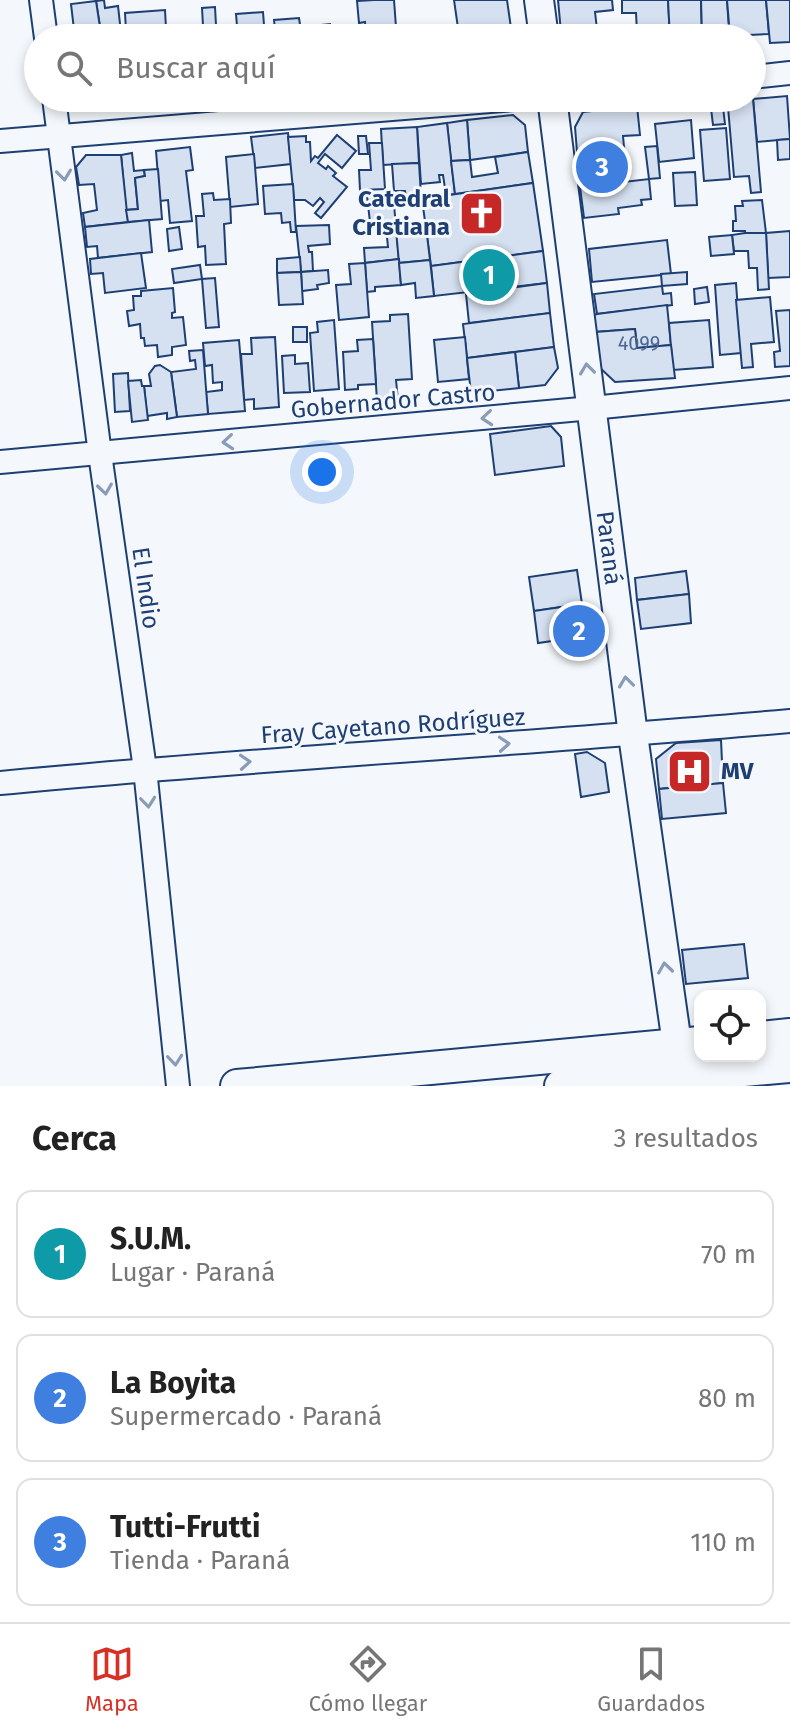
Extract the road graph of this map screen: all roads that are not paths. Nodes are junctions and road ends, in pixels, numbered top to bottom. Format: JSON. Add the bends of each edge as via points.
{"nodes":[{"id":1,"x":41,"y":0,"type":"edge"},
{"id":2,"x":539,"y":0,"type":"edge"},
{"id":3,"x":44,"y":24,"type":"edge"},
{"id":4,"x":542,"y":24,"type":"edge"},
{"id":5,"x":790,"y":73,"type":"edge"},
{"id":6,"x":766,"y":76,"type":"edge"},
{"id":7,"x":56,"y":112,"type":"edge"},
{"id":8,"x":359,"y":112,"type":"edge"},
{"id":9,"x":554,"y":112,"type":"edge"},
{"id":10,"x":59,"y":137,"type":"junction"},
{"id":11,"x":0,"y":141,"type":"edge"},
{"id":12,"x":790,"y":388,"type":"edge"},
{"id":13,"x":592,"y":408,"type":"junction"},
{"id":14,"x":100,"y":454,"type":"junction"},
{"id":15,"x":0,"y":462,"type":"edge"},
{"id":16,"x":790,"y":721,"type":"edge"},
{"id":17,"x":633,"y":735,"type":"junction"},
{"id":18,"x":145,"y":769,"type":"junction"},
{"id":19,"x":0,"y":783,"type":"edge"},
{"id":20,"x":790,"y":1035,"type":"edge"},
{"id":21,"x":766,"y":1037,"type":"edge"},
{"id":22,"x":685,"y":1062,"type":"edge"},
{"id":23,"x":790,"y":1066,"type":"edge"},
{"id":24,"x":178,"y":1086,"type":"edge"},
{"id":25,"x":237,"y":1086,"type":"edge"},
{"id":26,"x":561,"y":1086,"type":"edge"}],
"edges":[{"from":1,"to":3,"type":"street"},
{"from":2,"to":4,"type":"street"},
{"from":5,"to":6,"type":"street"},
{"from":7,"to":10,"type":"street","name":"El Indio"},
{"from":8,"to":10,"type":"street"},
{"from":13,"to":9,"type":"street","name":"Paraná","one_way":true},
{"from":10,"to":11,"type":"street"},
{"from":10,"to":14,"type":"street","name":"El Indio","one_way":true},
{"from":12,"to":13,"type":"street","name":"Gobernador Castro"},
{"from":13,"to":14,"type":"street","name":"Gobernador Castro","one_way":true},
{"from":17,"to":13,"type":"street","name":"Paraná","one_way":true},
{"from":14,"to":15,"type":"street","name":"Gobernador Castro"},
{"from":14,"to":18,"type":"street","name":"El Indio","one_way":true},
{"from":16,"to":17,"type":"street","name":"Fray Cayetano Rodríguez"},
{"from":18,"to":17,"type":"street","name":"Fray Cayetano Rodríguez","one_way":true},
{"from":22,"to":17,"type":"street","name":"Paraná","one_way":true},
{"from":18,"to":19,"type":"street","name":"Fray Cayetano Rodríguez"},
{"from":18,"to":24,"type":"street","name":"El Indio","one_way":true},
{"from":20,"to":21,"type":"main road"},
{"from":22,"to":23,"type":"main road"},
{"from":22,"to":25,"type":"main road"},
{"from":22,"to":26,"type":"main road"}]}
